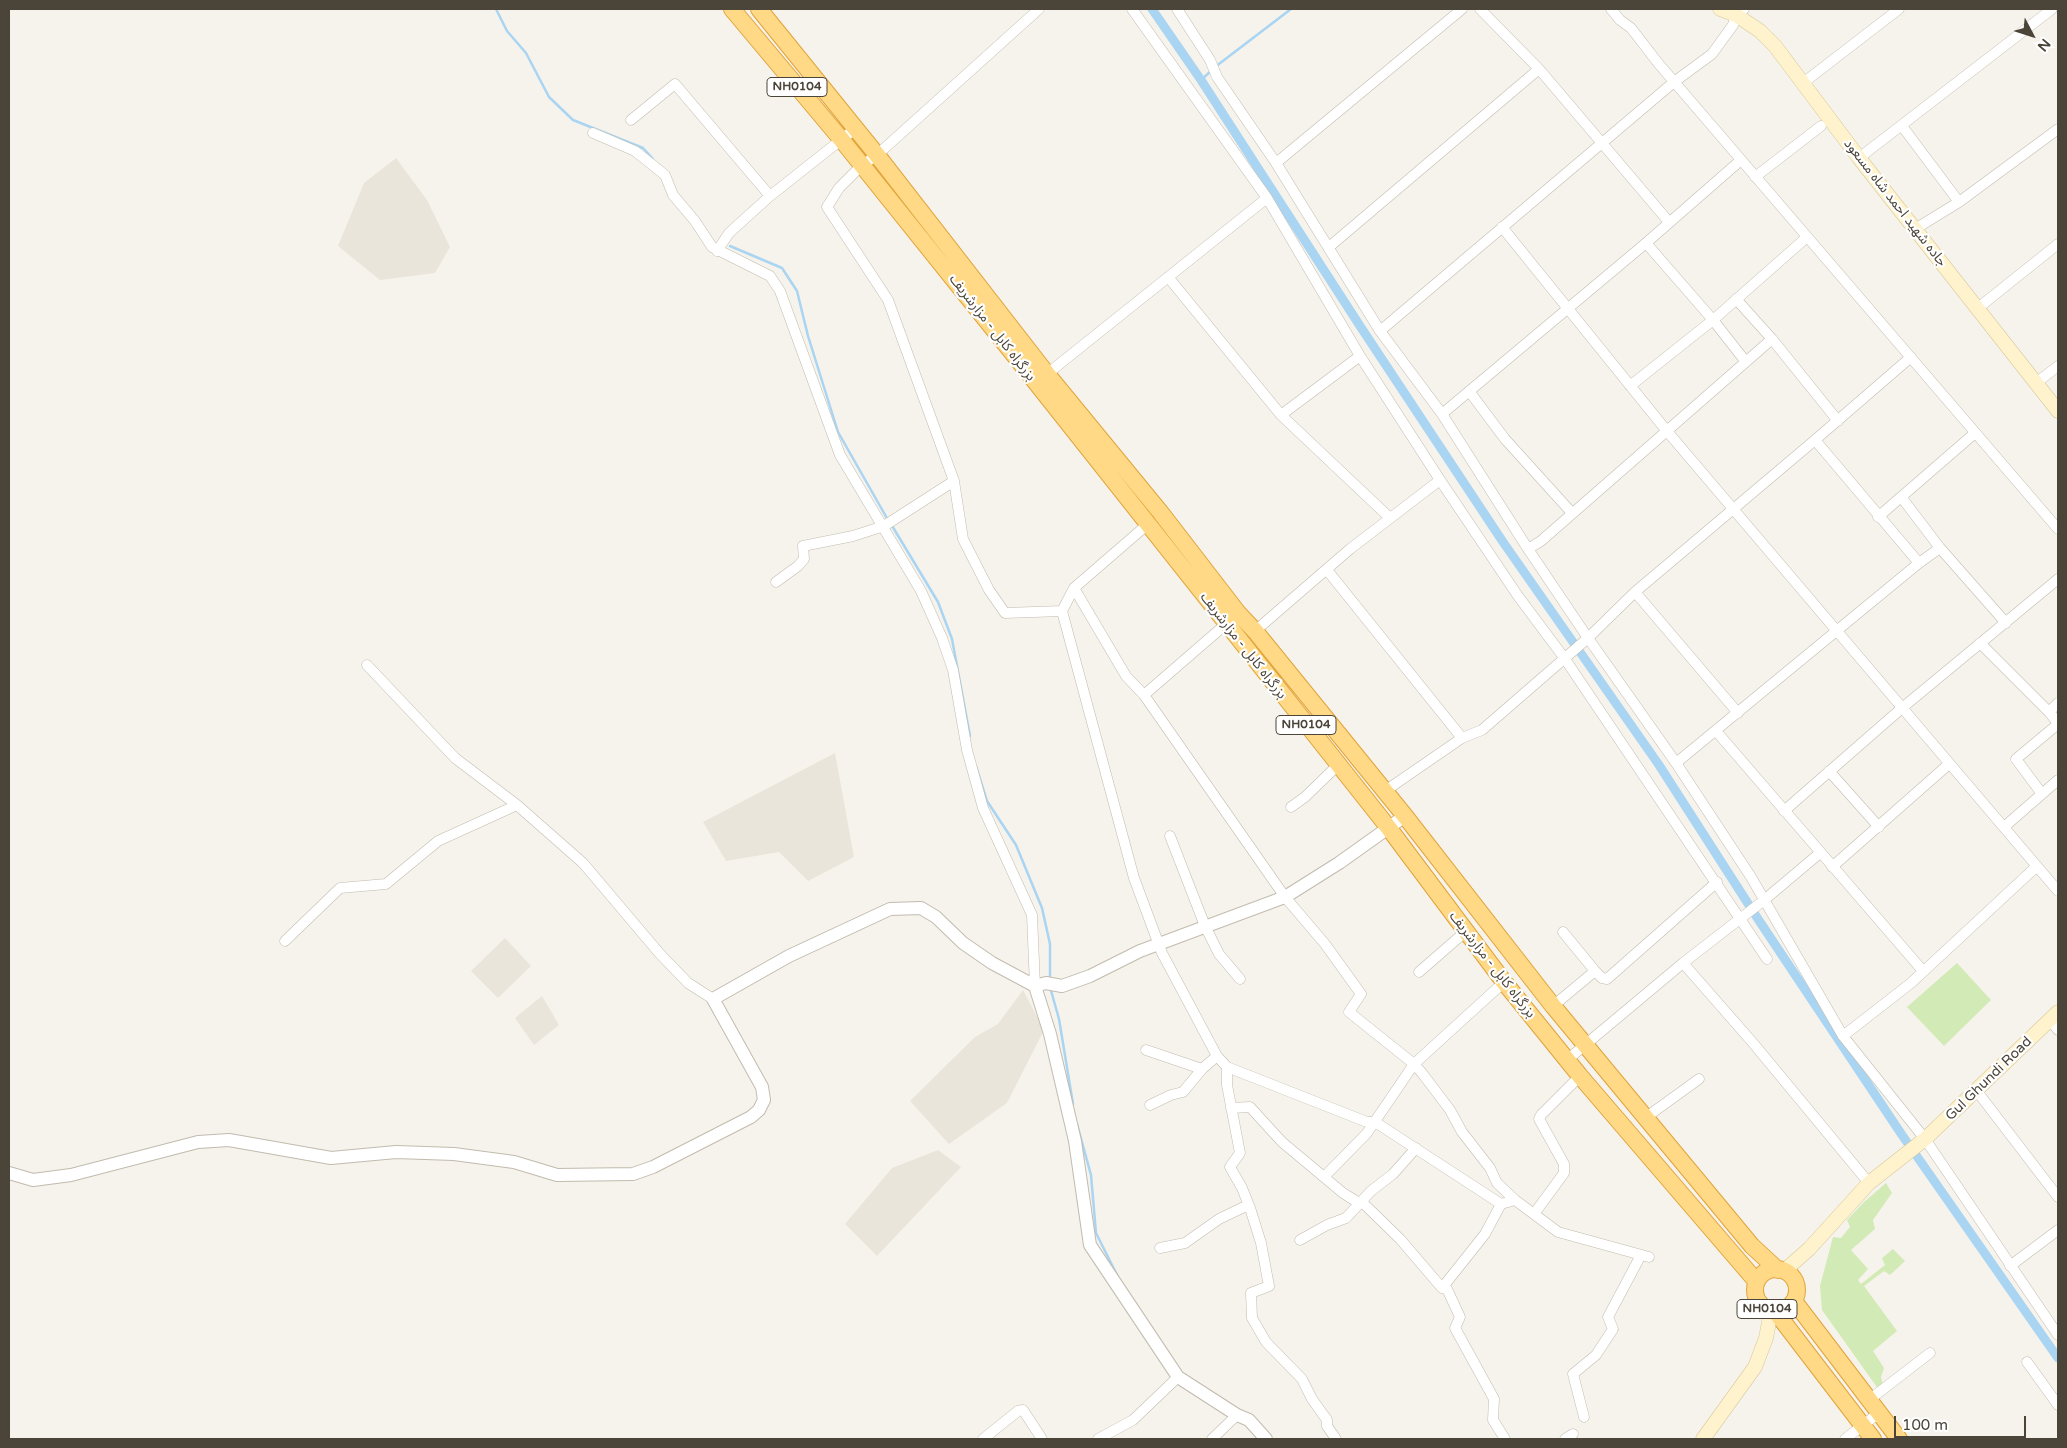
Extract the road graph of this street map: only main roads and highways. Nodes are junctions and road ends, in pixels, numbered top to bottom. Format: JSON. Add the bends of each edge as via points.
{"nodes":[{"id":1,"x":732,"y":9,"type":"edge"},
{"id":2,"x":1720,"y":9,"type":"edge"},
{"id":3,"x":765,"y":11,"type":"edge"},
{"id":4,"x":1740,"y":12,"type":"edge"},
{"id":5,"x":2058,"y":411,"type":"edge"},
{"id":6,"x":2056,"y":1021,"type":"edge"},
{"id":7,"x":1781,"y":1271,"type":"junction"},
{"id":8,"x":1756,"y":1280,"type":"junction"},
{"id":9,"x":1794,"y":1301,"type":"junction"},
{"id":10,"x":1773,"y":1311,"type":"junction"},
{"id":11,"x":1703,"y":1439,"type":"edge"},
{"id":12,"x":1873,"y":1439,"type":"edge"},
{"id":13,"x":1899,"y":1439,"type":"edge"}],
"edges":[{"from":1,"to":8,"type":"highway","name":"بزرگراه کابل - مزارشریف","number":"NH0104","via":[[841,139],[1148,524],[1388,827],[1504,982],[1580,1076]]},
{"from":2,"to":4,"type":"main road","name":"جاده شهيد احمد شاه مسعود"},
{"from":3,"to":7,"type":"highway","name":"بزرگراه کابل - مزارشریف","number":"NH0104","via":[[1047,374],[1385,791],[1585,1046],[1752,1246]]},
{"from":4,"to":5,"type":"main road","name":"جاده شهيد احمد شاه مسعود","via":[[1775,46]]},
{"from":6,"to":7,"type":"main road","name":"Gul Ghundi Road","via":[[1918,1145],[1869,1183],[1809,1249]]},
{"from":7,"to":8,"type":"highway","number":"NH0104","via":[[1766,1272]]},
{"from":7,"to":9,"type":"highway","number":"NH0104","via":[[1794,1281]]},
{"from":8,"to":10,"type":"highway","number":"NH0104","via":[[1759,1302]]},
{"from":9,"to":10,"type":"highway","number":"NH0104"},
{"from":9,"to":13,"type":"highway","number":"NH0104"},
{"from":10,"to":11,"type":"main road","via":[[1755,1367]]},
{"from":10,"to":12,"type":"highway","number":"NH0104"}]}
